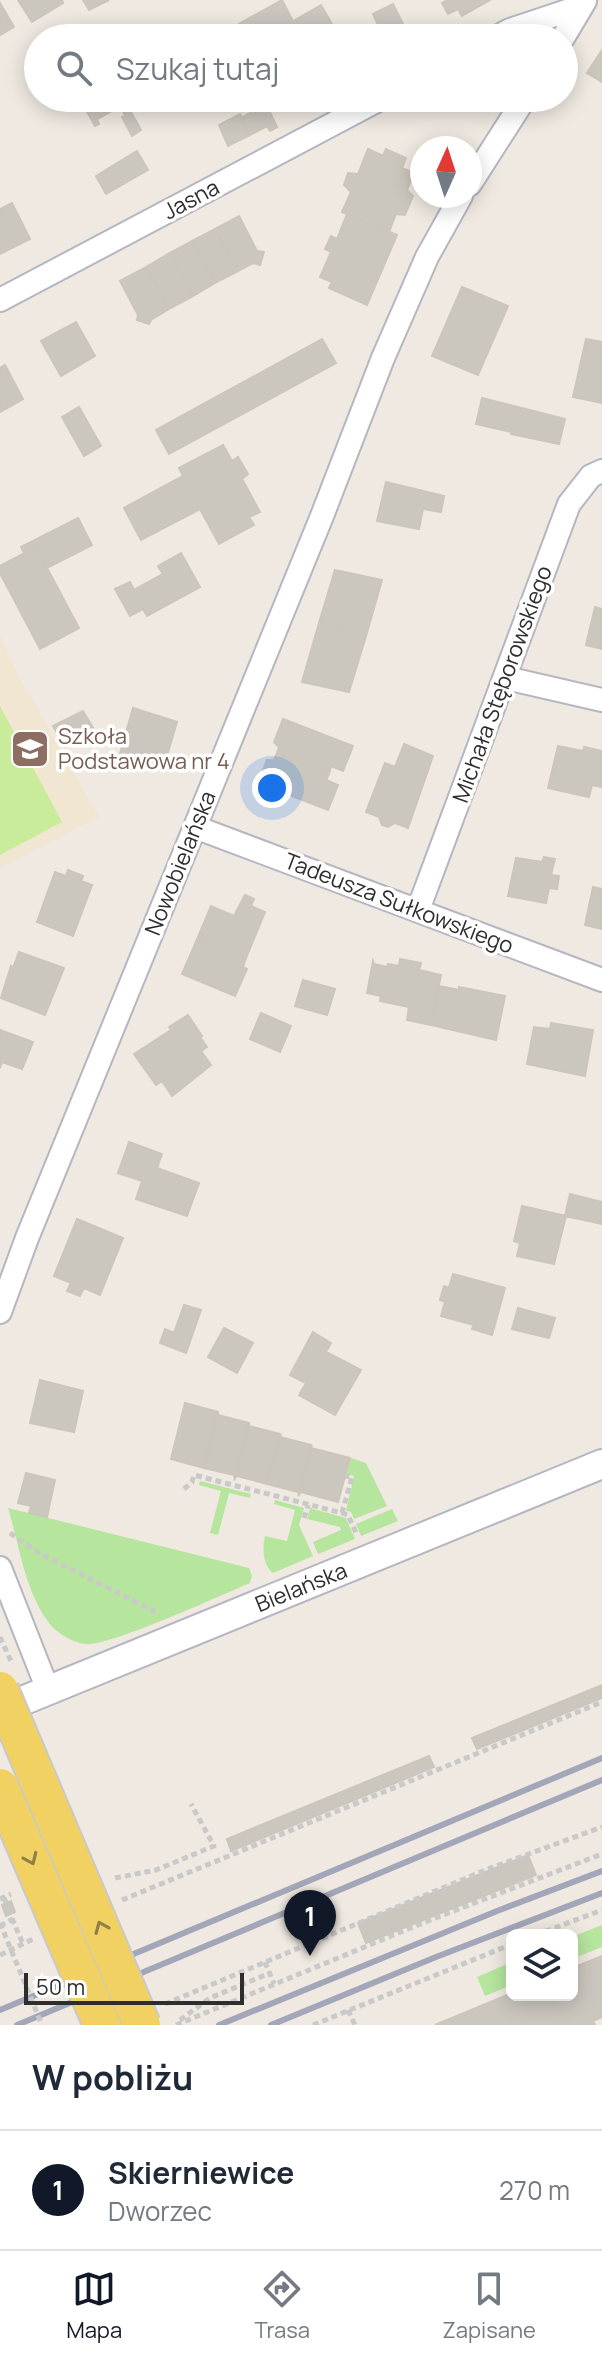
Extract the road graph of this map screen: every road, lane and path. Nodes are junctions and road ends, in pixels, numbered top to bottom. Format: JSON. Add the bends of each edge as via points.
{"nodes":[{"id":1,"x":584,"y":3,"type":"edge"},
{"id":2,"x":526,"y":24,"type":"edge"},
{"id":3,"x":571,"y":24,"type":"edge"},
{"id":4,"x":356,"y":112,"type":"edge"},
{"id":5,"x":516,"y":112,"type":"edge"},
{"id":6,"x":482,"y":165,"type":"edge"},
{"id":7,"x":454,"y":208,"type":"edge"},
{"id":8,"x":0,"y":300,"type":"edge"},
{"id":9,"x":602,"y":471,"type":"edge"},
{"id":10,"x":506,"y":678,"type":"junction"},
{"id":11,"x":602,"y":700,"type":"edge"},
{"id":12,"x":195,"y":827,"type":"junction"},
{"id":13,"x":418,"y":910,"type":"junction"},
{"id":14,"x":602,"y":980,"type":"edge"},
{"id":15,"x":0,"y":1312,"type":"edge"},
{"id":16,"x":602,"y":1464,"type":"edge"},
{"id":17,"x":345,"y":1476,"type":"dead end"},
{"id":18,"x":184,"y":1489,"type":"dead end"},
{"id":19,"x":308,"y":1505,"type":"junction"},
{"id":20,"x":342,"y":1513,"type":"junction"},
{"id":21,"x":304,"y":1518,"type":"dead end"},
{"id":22,"x":10,"y":1533,"type":"dead end"},
{"id":23,"x":361,"y":1543,"type":"dead end"},
{"id":24,"x":0,"y":1568,"type":"edge"},
{"id":25,"x":164,"y":1615,"type":"dead end"},
{"id":26,"x":0,"y":1690,"type":"edge"},
{"id":27,"x":48,"y":1690,"type":"junction"},
{"id":28,"x":602,"y":1702,"type":"edge"},
{"id":29,"x":0,"y":1710,"type":"edge"},
{"id":30,"x":0,"y":1787,"type":"edge"},
{"id":31,"x":191,"y":1804,"type":"dead end"},
{"id":32,"x":602,"y":1827,"type":"edge"},
{"id":33,"x":214,"y":1846,"type":"junction"},
{"id":34,"x":602,"y":1854,"type":"edge"},
{"id":35,"x":220,"y":1859,"type":"junction"},
{"id":36,"x":123,"y":1875,"type":"dead end"},
{"id":37,"x":4,"y":1898,"type":"dead end"},
{"id":38,"x":110,"y":1905,"type":"dead end"},
{"id":39,"x":602,"y":1910,"type":"edge"},
{"id":40,"x":10,"y":1912,"type":"junction"},
{"id":41,"x":0,"y":1925,"type":"edge"},
{"id":42,"x":552,"y":1929,"type":"edge"},
{"id":43,"x":34,"y":1939,"type":"dead end"},
{"id":44,"x":23,"y":1944,"type":"junction"},
{"id":45,"x":506,"y":1946,"type":"edge"},
{"id":46,"x":0,"y":1955,"type":"edge"},
{"id":47,"x":265,"y":1962,"type":"junction"},
{"id":48,"x":267,"y":1974,"type":"junction"},
{"id":49,"x":274,"y":1984,"type":"junction"},
{"id":50,"x":348,"y":2010,"type":"junction"},
{"id":51,"x":149,"y":2016,"type":"edge"},
{"id":52,"x":182,"y":2019,"type":"dead end"},
{"id":53,"x":42,"y":2025,"type":"edge"},
{"id":54,"x":102,"y":2025,"type":"edge"},
{"id":55,"x":176,"y":2025,"type":"edge"},
{"id":56,"x":313,"y":2025,"type":"edge"},
{"id":57,"x":355,"y":2025,"type":"edge"}],
"edges":[{"from":1,"to":2,"type":"street"},
{"from":1,"to":3,"type":"street"},
{"from":4,"to":8,"type":"street","name":"Jasna"},
{"from":5,"to":6,"type":"street"},
{"from":7,"to":12,"type":"street","name":"Nowobielańska","via":[[383,358]]},
{"from":9,"to":10,"type":"street","name":"Michała Stęborowskiego","via":[[591,476],[569,504]]},
{"from":10,"to":11,"type":"street"},
{"from":10,"to":13,"type":"street","name":"Michała Stęborowskiego"},
{"from":12,"to":13,"type":"street","name":"Tadeusza Sułkowskiego"},
{"from":12,"to":15,"type":"street","name":"Nowobielańska"},
{"from":13,"to":14,"type":"street","name":"Tadeusza Sułkowskiego"},
{"from":16,"to":27,"type":"street","name":"Bielańska"},
{"from":17,"to":20,"type":"path","via":[[352,1477]]},
{"from":18,"to":19,"type":"path","via":[[194,1475]]},
{"from":19,"to":20,"type":"path"},
{"from":19,"to":21,"type":"path"},
{"from":20,"to":23,"type":"path"},
{"from":22,"to":25,"type":"path","via":[[49,1559]]},
{"from":24,"to":27,"type":"street"},
{"from":51,"to":26,"type":"main road","one_way":true,"bridge":true},
{"from":27,"to":29,"type":"street","name":"Bielańska"},
{"from":28,"to":35,"type":"path"},
{"from":30,"to":54,"type":"main road","one_way":true,"bridge":true},
{"from":31,"to":33,"type":"path"},
{"from":32,"to":47,"type":"path"},
{"from":33,"to":35,"type":"path"},
{"from":33,"to":36,"type":"path","via":[[156,1870]]},
{"from":34,"to":49,"type":"path"},
{"from":35,"to":38,"type":"path"},
{"from":37,"to":40,"type":"path"},
{"from":39,"to":42,"type":"path"},
{"from":40,"to":41,"type":"path","via":[[13,1919]]},
{"from":40,"to":44,"type":"path"},
{"from":41,"to":53,"type":"path","bridge":true},
{"from":43,"to":44,"type":"path"},
{"from":44,"to":46,"type":"path"},
{"from":45,"to":50,"type":"path"},
{"from":47,"to":48,"type":"path"},
{"from":47,"to":51,"type":"path"},
{"from":48,"to":49,"type":"path"},
{"from":48,"to":52,"type":"path","via":[[210,1998]]},
{"from":49,"to":55,"type":"path"},
{"from":50,"to":56,"type":"path"},
{"from":50,"to":57,"type":"path"}]}
